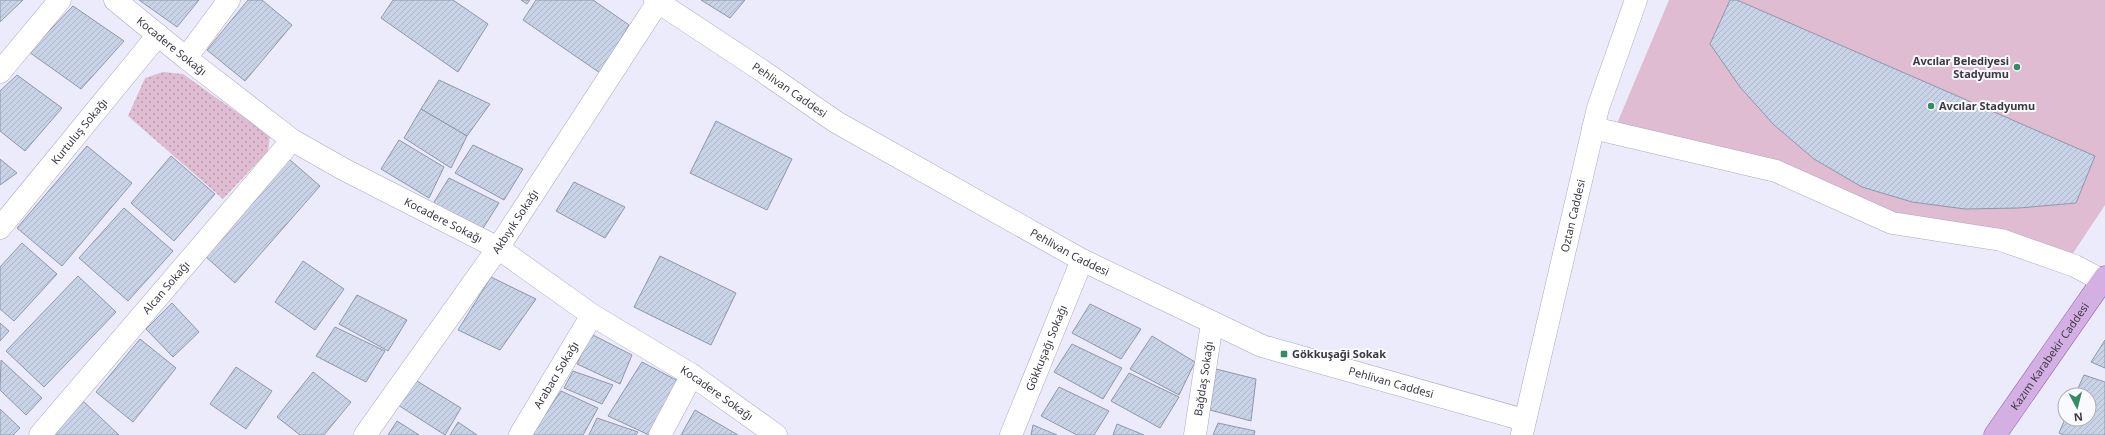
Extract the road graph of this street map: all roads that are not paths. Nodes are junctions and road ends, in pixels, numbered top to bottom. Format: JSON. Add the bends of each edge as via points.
{"nodes":[{"id":1,"x":60,"y":0,"type":"edge"},
{"id":2,"x":116,"y":0,"type":"edge"},
{"id":3,"x":229,"y":0,"type":"edge"},
{"id":4,"x":1636,"y":0,"type":"edge"},
{"id":5,"x":657,"y":1,"type":"edge"},
{"id":6,"x":158,"y":35,"type":"junction"},
{"id":7,"x":186,"y":58,"type":"junction"},
{"id":8,"x":0,"y":72,"type":"edge"},
{"id":9,"x":1593,"y":128,"type":"junction"},
{"id":10,"x":292,"y":140,"type":"junction"},
{"id":11,"x":0,"y":228,"type":"edge"},
{"id":12,"x":498,"y":248,"type":"junction"},
{"id":13,"x":1082,"y":260,"type":"junction"},
{"id":14,"x":2104,"y":280,"type":"edge"},
{"id":15,"x":592,"y":315,"type":"junction"},
{"id":16,"x":1212,"y":323,"type":"junction"},
{"id":17,"x":692,"y":375,"type":"junction"},
{"id":18,"x":1523,"y":428,"type":"edge"},
{"id":19,"x":2000,"y":434,"type":"edge"},
{"id":20,"x":40,"y":435,"type":"edge"},
{"id":21,"x":365,"y":435,"type":"edge"},
{"id":22,"x":520,"y":435,"type":"edge"},
{"id":23,"x":660,"y":435,"type":"edge"},
{"id":24,"x":775,"y":435,"type":"edge"},
{"id":25,"x":1010,"y":435,"type":"edge"},
{"id":26,"x":1195,"y":435,"type":"edge"}],
"edges":[{"from":1,"to":8,"type":"street"},
{"from":2,"to":6,"type":"street","name":"Kocadere Sokağı"},
{"from":3,"to":7,"type":"street"},
{"from":4,"to":9,"type":"street","name":"Oztan Caddesi"},
{"from":5,"to":12,"type":"street","name":"Akbıyık Sokağı"},
{"from":5,"to":13,"type":"street","name":"Pehlivan Caddesi","via":[[836,122]]},
{"from":6,"to":7,"type":"street","name":"Kocadere Sokağı"},
{"from":6,"to":11,"type":"street","name":"Kurtuluş Sokağı"},
{"from":7,"to":10,"type":"street","name":"Kocadere Sokağı"},
{"from":9,"to":14,"type":"street","via":[[1776,171],[1892,223],[2001,240],[2075,266]]},
{"from":9,"to":18,"type":"street","name":"Oztan Caddesi"},
{"from":10,"to":12,"type":"street","name":"Kocadere Sokağı"},
{"from":10,"to":20,"type":"street","name":"Alcan Sokağı"},
{"from":12,"to":15,"type":"street","name":"Kocadere Sokağı"},
{"from":12,"to":21,"type":"street","name":"Akbıyık Sokağı"},
{"from":13,"to":16,"type":"street","name":"Pehlivan Caddesi"},
{"from":13,"to":25,"type":"street","name":"Gökkuşağı Sokağı"},
{"from":14,"to":19,"type":"main road","name":"Kazım Karabekir Caddesi"},
{"from":15,"to":17,"type":"street","name":"Kocadere Sokağı"},
{"from":15,"to":22,"type":"street","name":"Arabacı Sokağı"},
{"from":16,"to":18,"type":"street","name":"Pehlivan Caddesi","via":[[1262,346]]},
{"from":16,"to":26,"type":"street","name":"Bağdaş Sokağı"},
{"from":17,"to":23,"type":"street"},
{"from":17,"to":24,"type":"street","name":"Kocadere Sokağı"}]}
